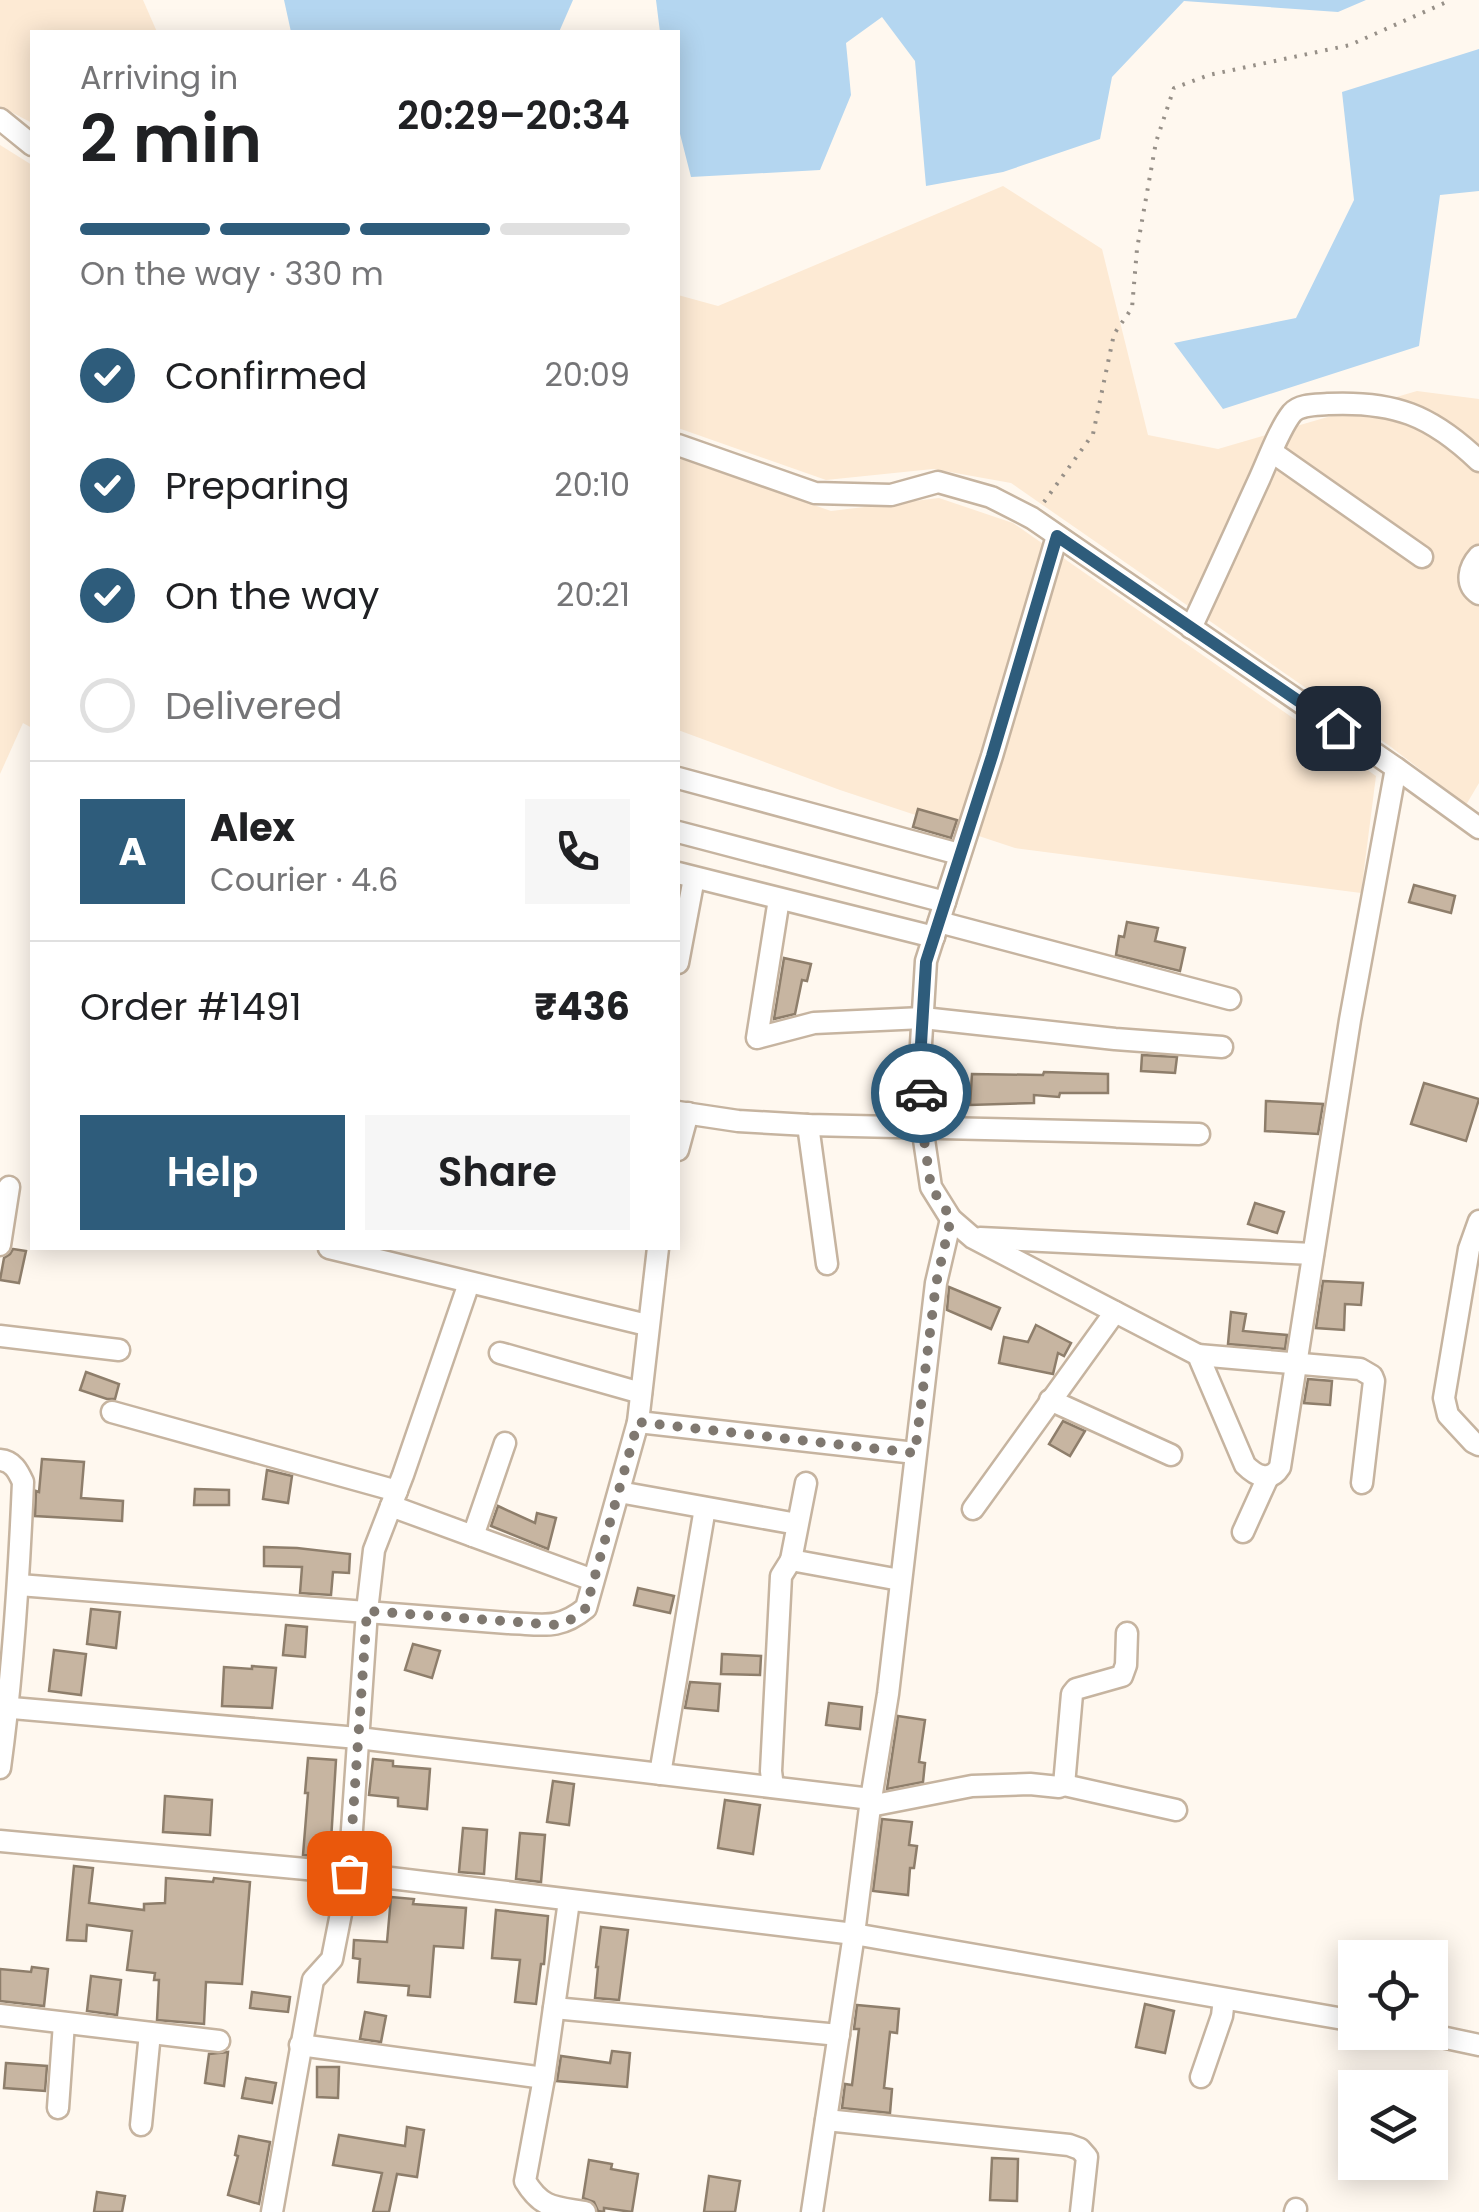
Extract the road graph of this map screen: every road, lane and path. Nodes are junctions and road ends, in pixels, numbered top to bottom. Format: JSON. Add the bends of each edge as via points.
{"nodes":[{"id":1,"x":1451,"y":0,"type":"edge"},
{"id":2,"x":0,"y":119,"type":"edge"},
{"id":3,"x":30,"y":143,"type":"edge"},
{"id":4,"x":680,"y":446,"type":"edge"},
{"id":5,"x":1272,"y":452,"type":"junction"},
{"id":6,"x":1479,"y":461,"type":"edge"},
{"id":7,"x":1032,"y":518,"type":"junction"},
{"id":8,"x":1057,"y":536,"type":"junction"},
{"id":9,"x":1479,"y":556,"type":"edge"},
{"id":10,"x":1422,"y":557,"type":"dead end"},
{"id":11,"x":1479,"y":594,"type":"edge"},
{"id":12,"x":1191,"y":628,"type":"junction"},
{"id":13,"x":1396,"y":768,"type":"junction"},
{"id":14,"x":680,"y":779,"type":"edge"},
{"id":15,"x":1479,"y":828,"type":"edge"},
{"id":16,"x":680,"y":833,"type":"edge"},
{"id":17,"x":960,"y":854,"type":"junction"},
{"id":18,"x":686,"y":875,"type":"edge"},
{"id":19,"x":779,"y":899,"type":"junction"},
{"id":20,"x":939,"y":921,"type":"junction"},
{"id":21,"x":680,"y":941,"type":"edge"},
{"id":22,"x":1230,"y":998,"type":"dead end"},
{"id":23,"x":923,"y":1018,"type":"junction"},
{"id":24,"x":1222,"y":1047,"type":"dead end"},
{"id":25,"x":683,"y":1112,"type":"edge"},
{"id":26,"x":808,"y":1125,"type":"junction"},
{"id":27,"x":922,"y":1126,"type":"junction"},
{"id":28,"x":1199,"y":1134,"type":"dead end"},
{"id":29,"x":5,"y":1186,"type":"edge"},
{"id":30,"x":30,"y":1190,"type":"edge"},
{"id":31,"x":951,"y":1218,"type":"junction"},
{"id":32,"x":1479,"y":1221,"type":"edge"},
{"id":33,"x":972,"y":1238,"type":"junction"},
{"id":34,"x":0,"y":1246,"type":"edge"},
{"id":35,"x":337,"y":1250,"type":"edge"},
{"id":36,"x":658,"y":1250,"type":"edge"},
{"id":37,"x":1313,"y":1254,"type":"junction"},
{"id":38,"x":827,"y":1264,"type":"dead end"},
{"id":39,"x":468,"y":1283,"type":"junction"},
{"id":40,"x":1114,"y":1312,"type":"junction"},
{"id":41,"x":647,"y":1325,"type":"junction"},
{"id":42,"x":0,"y":1336,"type":"edge"},
{"id":43,"x":118,"y":1350,"type":"dead end"},
{"id":44,"x":500,"y":1353,"type":"dead end"},
{"id":45,"x":1198,"y":1355,"type":"junction"},
{"id":46,"x":1295,"y":1364,"type":"junction"},
{"id":47,"x":642,"y":1393,"type":"junction"},
{"id":48,"x":1050,"y":1400,"type":"junction"},
{"id":49,"x":112,"y":1412,"type":"dead end"},
{"id":50,"x":638,"y":1422,"type":"junction"},
{"id":51,"x":505,"y":1442,"type":"dead end"},
{"id":52,"x":1479,"y":1445,"type":"edge"},
{"id":53,"x":915,"y":1453,"type":"junction"},
{"id":54,"x":1172,"y":1455,"type":"dead end"},
{"id":55,"x":0,"y":1460,"type":"edge"},
{"id":56,"x":1268,"y":1477,"type":"junction"},
{"id":57,"x":806,"y":1483,"type":"dead end"},
{"id":58,"x":1362,"y":1483,"type":"dead end"},
{"id":59,"x":618,"y":1492,"type":"junction"},
{"id":60,"x":394,"y":1499,"type":"junction"},
{"id":61,"x":706,"y":1508,"type":"junction"},
{"id":62,"x":972,"y":1509,"type":"dead end"},
{"id":63,"x":797,"y":1524,"type":"junction"},
{"id":64,"x":1243,"y":1532,"type":"dead end"},
{"id":65,"x":473,"y":1536,"type":"junction"},
{"id":66,"x":791,"y":1560,"type":"junction"},
{"id":67,"x":592,"y":1580,"type":"junction"},
{"id":68,"x":900,"y":1580,"type":"junction"},
{"id":69,"x":19,"y":1584,"type":"junction"},
{"id":70,"x":367,"y":1611,"type":"junction"},
{"id":71,"x":1128,"y":1632,"type":"dead end"},
{"id":72,"x":4,"y":1707,"type":"edge"},
{"id":73,"x":358,"y":1738,"type":"junction"},
{"id":74,"x":0,"y":1768,"type":"edge"},
{"id":75,"x":660,"y":1774,"type":"junction"},
{"id":76,"x":1064,"y":1785,"type":"junction"},
{"id":77,"x":773,"y":1787,"type":"junction"},
{"id":78,"x":870,"y":1803,"type":"junction"},
{"id":79,"x":1176,"y":1810,"type":"dead end"},
{"id":80,"x":0,"y":1841,"type":"edge"},
{"id":81,"x":349,"y":1873,"type":"junction"},
{"id":82,"x":569,"y":1901,"type":"junction"},
{"id":83,"x":854,"y":1934,"type":"junction"},
{"id":84,"x":1224,"y":1998,"type":"junction"},
{"id":85,"x":554,"y":2008,"type":"junction"},
{"id":86,"x":0,"y":2015,"type":"edge"},
{"id":87,"x":1338,"y":2019,"type":"edge"},
{"id":88,"x":64,"y":2022,"type":"junction"},
{"id":89,"x":150,"y":2032,"type":"junction"},
{"id":90,"x":839,"y":2035,"type":"junction"},
{"id":91,"x":1448,"y":2039,"type":"edge"},
{"id":92,"x":218,"y":2041,"type":"dead end"},
{"id":93,"x":300,"y":2045,"type":"junction"},
{"id":94,"x":1479,"y":2046,"type":"edge"},
{"id":95,"x":1202,"y":2077,"type":"dead end"},
{"id":96,"x":544,"y":2078,"type":"junction"},
{"id":97,"x":58,"y":2108,"type":"dead end"},
{"id":98,"x":826,"y":2120,"type":"junction"},
{"id":99,"x":141,"y":2124,"type":"dead end"},
{"id":100,"x":272,"y":2212,"type":"edge"},
{"id":101,"x":585,"y":2212,"type":"edge"},
{"id":102,"x":812,"y":2212,"type":"edge"},
{"id":103,"x":1081,"y":2212,"type":"edge"}],
"edges":[{"from":1,"to":7,"type":"path","via":[[1350,44],[1174,88],[1156,142],[1132,308],[1114,334],[1093,434]]},
{"from":2,"to":3,"type":"street"},
{"from":4,"to":7,"type":"street","via":[[815,493],[891,495],[938,482]]},
{"from":5,"to":6,"type":"street","via":[[1302,406],[1377,404],[1424,420]]},
{"from":5,"to":10,"type":"street"},
{"from":5,"to":12,"type":"street"},
{"from":7,"to":8,"type":"street"},
{"from":8,"to":12,"type":"street"},
{"from":8,"to":17,"type":"street"},
{"from":9,"to":11,"type":"street","via":[[1469,579]]},
{"from":12,"to":13,"type":"street"},
{"from":13,"to":15,"type":"street"},
{"from":13,"to":37,"type":"street"},
{"from":14,"to":17,"type":"street"},
{"from":16,"to":20,"type":"street"},
{"from":17,"to":20,"type":"street"},
{"from":18,"to":19,"type":"street"},
{"from":18,"to":21,"type":"street"},
{"from":19,"to":20,"type":"street"},
{"from":19,"to":23,"type":"street","via":[[758,1038],[814,1023]]},
{"from":20,"to":22,"type":"street"},
{"from":20,"to":23,"type":"street","via":[[926,962]]},
{"from":23,"to":24,"type":"street"},
{"from":23,"to":27,"type":"street"},
{"from":25,"to":26,"type":"street"},
{"from":26,"to":27,"type":"street"},
{"from":26,"to":38,"type":"street"},
{"from":27,"to":28,"type":"street"},
{"from":27,"to":31,"type":"street","via":[[931,1187]]},
{"from":29,"to":30,"type":"street"},
{"from":29,"to":34,"type":"street"},
{"from":31,"to":33,"type":"street"},
{"from":31,"to":53,"type":"street"},
{"from":32,"to":52,"type":"street","via":[[1444,1398],[1448,1414]]},
{"from":33,"to":37,"type":"street"},
{"from":33,"to":40,"type":"street"},
{"from":35,"to":39,"type":"street"},
{"from":36,"to":41,"type":"street"},
{"from":37,"to":46,"type":"street"},
{"from":39,"to":41,"type":"street"},
{"from":39,"to":60,"type":"street"},
{"from":40,"to":45,"type":"street"},
{"from":40,"to":48,"type":"street"},
{"from":41,"to":47,"type":"street"},
{"from":42,"to":43,"type":"street"},
{"from":44,"to":47,"type":"street"},
{"from":45,"to":46,"type":"street"},
{"from":45,"to":56,"type":"street","via":[[1245,1465]]},
{"from":46,"to":56,"type":"street","via":[[1280,1466]]},
{"from":46,"to":58,"type":"street","via":[[1360,1369],[1372,1376]]},
{"from":47,"to":50,"type":"street"},
{"from":48,"to":54,"type":"street"},
{"from":48,"to":62,"type":"street"},
{"from":49,"to":60,"type":"street"},
{"from":50,"to":53,"type":"street"},
{"from":50,"to":59,"type":"street"},
{"from":51,"to":65,"type":"street"},
{"from":53,"to":68,"type":"street"},
{"from":55,"to":69,"type":"street","via":[[17,1468],[23,1482]]},
{"from":56,"to":64,"type":"street"},
{"from":57,"to":63,"type":"street"},
{"from":59,"to":61,"type":"street"},
{"from":59,"to":67,"type":"street"},
{"from":60,"to":65,"type":"street"},
{"from":60,"to":70,"type":"street","via":[[374,1550]]},
{"from":61,"to":63,"type":"street"},
{"from":61,"to":75,"type":"street"},
{"from":63,"to":66,"type":"street"},
{"from":65,"to":67,"type":"street"},
{"from":66,"to":68,"type":"street"},
{"from":66,"to":77,"type":"street","via":[[781,1576]]},
{"from":67,"to":70,"type":"street","via":[[586,1608],[557,1625]]},
{"from":68,"to":78,"type":"street"},
{"from":69,"to":70,"type":"street"},
{"from":69,"to":72,"type":"street"},
{"from":70,"to":73,"type":"street"},
{"from":71,"to":76,"type":"street","via":[[1122,1676],[1072,1694]]},
{"from":72,"to":73,"type":"street"},
{"from":72,"to":74,"type":"street"},
{"from":73,"to":75,"type":"street"},
{"from":73,"to":81,"type":"street"},
{"from":75,"to":77,"type":"street"},
{"from":76,"to":78,"type":"street","via":[[972,1786]]},
{"from":76,"to":79,"type":"street"},
{"from":77,"to":78,"type":"street"},
{"from":78,"to":83,"type":"street"},
{"from":80,"to":81,"type":"street"},
{"from":81,"to":82,"type":"street"},
{"from":81,"to":93,"type":"street","via":[[332,1959],[313,1980]]},
{"from":82,"to":83,"type":"street"},
{"from":82,"to":85,"type":"street"},
{"from":83,"to":84,"type":"street"},
{"from":83,"to":90,"type":"street"},
{"from":84,"to":87,"type":"street"},
{"from":84,"to":95,"type":"street"},
{"from":85,"to":90,"type":"street"},
{"from":85,"to":96,"type":"street"},
{"from":86,"to":88,"type":"street"},
{"from":88,"to":89,"type":"street"},
{"from":88,"to":97,"type":"street"},
{"from":89,"to":92,"type":"street"},
{"from":89,"to":99,"type":"street"},
{"from":90,"to":98,"type":"street"},
{"from":91,"to":94,"type":"street"},
{"from":93,"to":96,"type":"street"},
{"from":93,"to":100,"type":"street"},
{"from":96,"to":101,"type":"street","via":[[525,2181],[535,2197]]},
{"from":98,"to":102,"type":"street"},
{"from":98,"to":103,"type":"street","via":[[1069,2145],[1087,2157]]}]}
